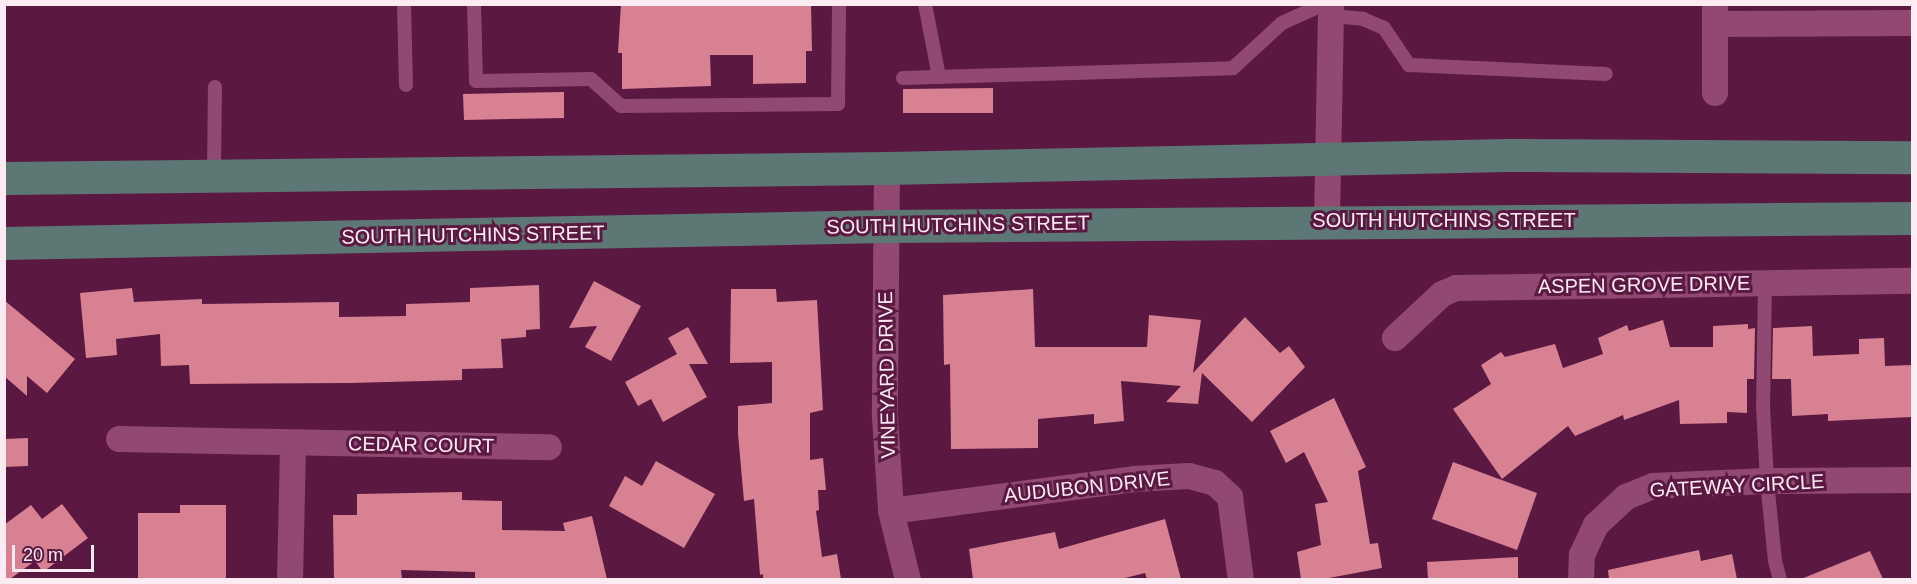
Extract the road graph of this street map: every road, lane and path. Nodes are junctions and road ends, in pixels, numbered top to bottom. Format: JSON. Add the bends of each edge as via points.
{"nodes":[{"id":1,"x":404,"y":4,"type":"edge"},
{"id":2,"x":474,"y":4,"type":"edge"},
{"id":3,"x":839,"y":4,"type":"edge"},
{"id":4,"x":925,"y":4,"type":"edge"},
{"id":5,"x":1329,"y":8,"type":"edge"},
{"id":6,"x":1715,"y":14,"type":"edge"},
{"id":7,"x":1912,"y":23,"type":"edge"},
{"id":8,"x":1606,"y":74,"type":"dead end"},
{"id":9,"x":939,"y":77,"type":"junction"},
{"id":10,"x":903,"y":78,"type":"dead end"},
{"id":11,"x":406,"y":85,"type":"dead end"},
{"id":12,"x":214,"y":87,"type":"dead end"},
{"id":13,"x":1715,"y":93,"type":"dead end"},
{"id":14,"x":1912,"y":157,"type":"edge"},
{"id":15,"x":1329,"y":158,"type":"junction"},
{"id":16,"x":887,"y":168,"type":"junction"},
{"id":17,"x":4,"y":178,"type":"edge"},
{"id":18,"x":214,"y":178,"type":"junction"},
{"id":19,"x":1912,"y":218,"type":"edge"},
{"id":20,"x":1327,"y":220,"type":"junction"},
{"id":21,"x":886,"y":225,"type":"junction"},
{"id":22,"x":4,"y":243,"type":"edge"},
{"id":23,"x":1912,"y":281,"type":"edge"},
{"id":24,"x":1765,"y":283,"type":"junction"},
{"id":25,"x":1395,"y":338,"type":"dead end"},
{"id":26,"x":119,"y":439,"type":"dead end"},
{"id":27,"x":293,"y":442,"type":"junction"},
{"id":28,"x":549,"y":447,"type":"dead end"},
{"id":29,"x":1912,"y":480,"type":"edge"},
{"id":30,"x":1767,"y":481,"type":"junction"},
{"id":31,"x":891,"y":511,"type":"junction"},
{"id":32,"x":290,"y":579,"type":"edge"},
{"id":33,"x":908,"y":579,"type":"edge"},
{"id":34,"x":1241,"y":579,"type":"edge"},
{"id":35,"x":1581,"y":579,"type":"edge"},
{"id":36,"x":1780,"y":579,"type":"edge"}],
"edges":[{"from":1,"to":11,"type":"lane"},
{"from":2,"to":3,"type":"lane","via":[[476,81],[591,79],[621,106],[838,104]]},
{"from":4,"to":9,"type":"lane"},
{"from":5,"to":8,"type":"lane","via":[[1384,28],[1409,65]]},
{"from":5,"to":9,"type":"lane","via":[[1282,23],[1233,68]]},
{"from":5,"to":15,"type":"street"},
{"from":6,"to":7,"type":"street"},
{"from":6,"to":13,"type":"street"},
{"from":9,"to":10,"type":"lane"},
{"from":12,"to":18,"type":"lane"},
{"from":14,"to":15,"type":"main road"},
{"from":15,"to":16,"type":"main road"},
{"from":15,"to":20,"type":"street"},
{"from":16,"to":18,"type":"main road"},
{"from":16,"to":21,"type":"street","name":"VINEYARD DRIVE"},
{"from":17,"to":18,"type":"main road"},
{"from":19,"to":20,"type":"main road","name":"SOUTH HUTCHINS STREET"},
{"from":20,"to":21,"type":"main road","name":"SOUTH HUTCHINS STREET"},
{"from":21,"to":22,"type":"main road","name":"SOUTH HUTCHINS STREET"},
{"from":21,"to":31,"type":"street","name":"VINEYARD DRIVE","via":[[885,417]]},
{"from":23,"to":24,"type":"street","name":"ASPEN GROVE DRIVE"},
{"from":24,"to":25,"type":"street","name":"ASPEN GROVE DRIVE","via":[[1456,288],[1442,294]]},
{"from":24,"to":30,"type":"lane","via":[[1763,407]]},
{"from":26,"to":27,"type":"street","name":"CEDAR COURT"},
{"from":27,"to":28,"type":"street","name":"CEDAR COURT"},
{"from":27,"to":32,"type":"street"},
{"from":29,"to":30,"type":"street","name":"GATEWAY CIRCLE"},
{"from":30,"to":35,"type":"street","name":"GATEWAY CIRCLE","via":[[1653,486],[1626,497],[1596,525],[1582,555]]},
{"from":30,"to":36,"type":"lane"},
{"from":31,"to":33,"type":"street","name":"VINEYARD DRIVE"},
{"from":31,"to":34,"type":"street","name":"AUDUBON DRIVE","via":[[1134,479],[1189,476],[1215,483],[1230,497]]}]}
